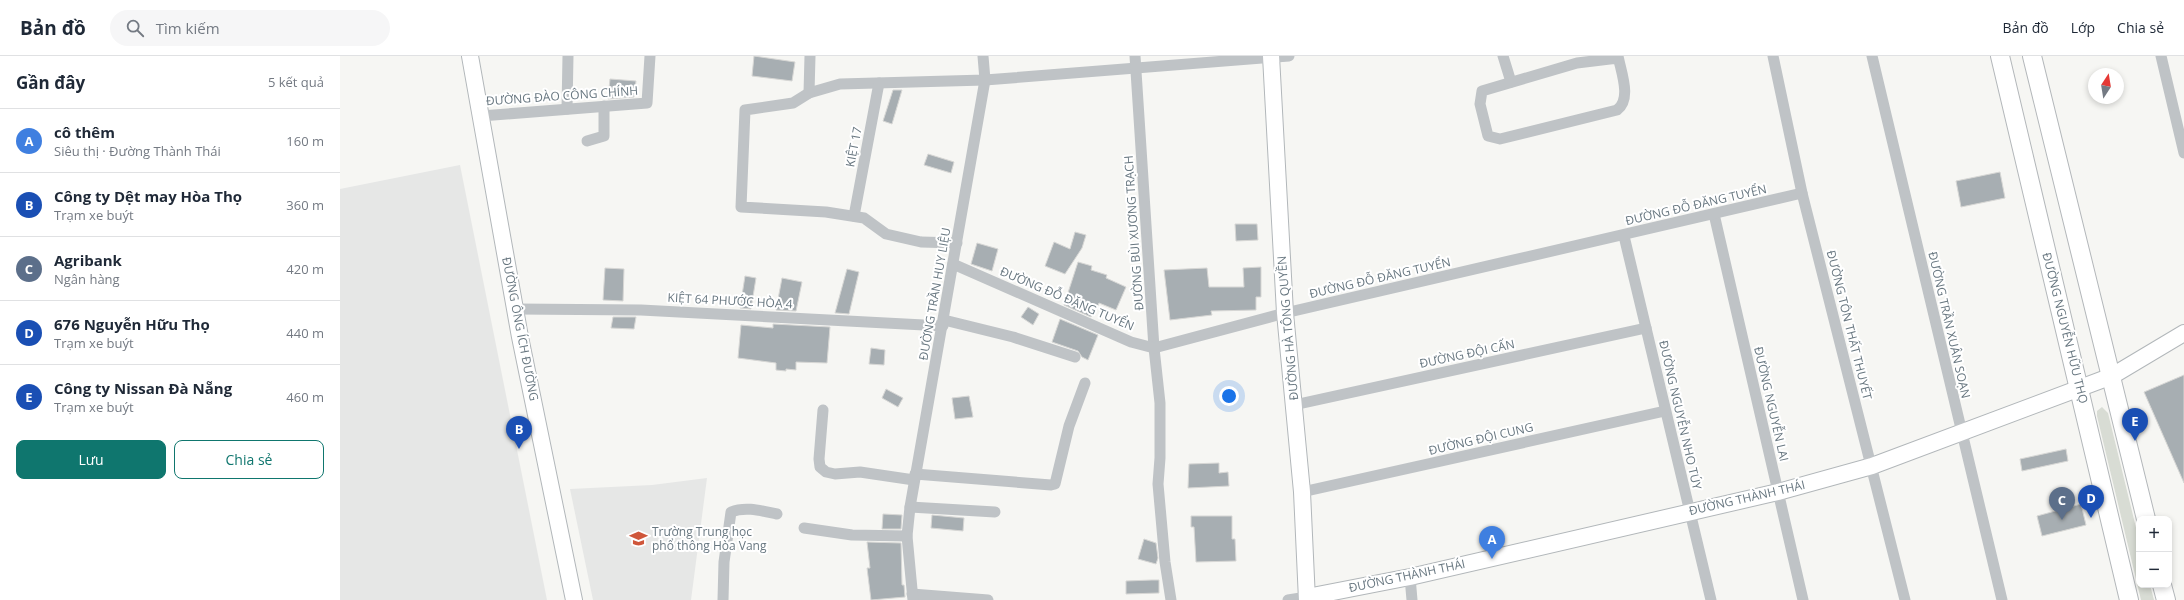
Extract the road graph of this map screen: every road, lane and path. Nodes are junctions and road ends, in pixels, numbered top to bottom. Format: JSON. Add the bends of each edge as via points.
{"nodes":[{"id":1,"x":470,"y":56,"type":"edge"},
{"id":2,"x":568,"y":56,"type":"edge"},
{"id":3,"x":650,"y":56,"type":"edge"},
{"id":4,"x":810,"y":56,"type":"edge"},
{"id":5,"x":983,"y":56,"type":"edge"},
{"id":6,"x":1135,"y":56,"type":"edge"},
{"id":7,"x":1290,"y":56,"type":"edge"},
{"id":8,"x":1503,"y":56,"type":"edge"},
{"id":9,"x":1773,"y":56,"type":"edge"},
{"id":10,"x":1872,"y":56,"type":"edge"},
{"id":11,"x":2000,"y":56,"type":"edge"},
{"id":12,"x":2032,"y":56,"type":"edge"},
{"id":13,"x":2161,"y":56,"type":"edge"},
{"id":14,"x":1271,"y":57,"type":"edge"},
{"id":15,"x":1618,"y":57,"type":"edge"},
{"id":16,"x":1136,"y":68,"type":"junction"},
{"id":17,"x":985,"y":80,"type":"junction"},
{"id":18,"x":1511,"y":82,"type":"junction"},
{"id":19,"x":879,"y":83,"type":"junction"},
{"id":20,"x":809,"y":93,"type":"junction"},
{"id":21,"x":604,"y":106,"type":"junction"},
{"id":22,"x":567,"y":109,"type":"junction"},
{"id":23,"x":481,"y":116,"type":"junction"},
{"id":24,"x":586,"y":141,"type":"dead end"},
{"id":25,"x":2184,"y":152,"type":"edge"},
{"id":26,"x":1802,"y":193,"type":"junction"},
{"id":27,"x":1714,"y":214,"type":"junction"},
{"id":28,"x":854,"y":216,"type":"junction"},
{"id":29,"x":1624,"y":236,"type":"junction"},
{"id":30,"x":957,"y":243,"type":"junction"},
{"id":31,"x":953,"y":264,"type":"junction"},
{"id":32,"x":516,"y":310,"type":"junction"},
{"id":33,"x":1285,"y":313,"type":"junction"},
{"id":34,"x":943,"y":323,"type":"junction"},
{"id":35,"x":1646,"y":328,"type":"junction"},
{"id":36,"x":2184,"y":333,"type":"edge"},
{"id":37,"x":1154,"y":348,"type":"junction"},
{"id":38,"x":1075,"y":357,"type":"dead end"},
{"id":39,"x":2112,"y":376,"type":"junction"},
{"id":40,"x":1085,"y":383,"type":"dead end"},
{"id":41,"x":2080,"y":390,"type":"junction"},
{"id":42,"x":1294,"y":405,"type":"junction"},
{"id":43,"x":823,"y":410,"type":"dead end"},
{"id":44,"x":1665,"y":411,"type":"junction"},
{"id":45,"x":1961,"y":433,"type":"junction"},
{"id":46,"x":1872,"y":466,"type":"junction"},
{"id":47,"x":914,"y":477,"type":"junction"},
{"id":48,"x":1302,"y":492,"type":"junction"},
{"id":49,"x":1778,"y":492,"type":"junction"},
{"id":50,"x":910,"y":507,"type":"junction"},
{"id":51,"x":995,"y":512,"type":"dead end"},
{"id":52,"x":1688,"y":512,"type":"junction"},
{"id":53,"x":777,"y":514,"type":"dead end"},
{"id":54,"x":2145,"y":516,"type":"edge"},
{"id":55,"x":804,"y":528,"type":"dead end"},
{"id":56,"x":907,"y":536,"type":"junction"},
{"id":57,"x":1410,"y":577,"type":"junction"},
{"id":58,"x":2163,"y":588,"type":"edge"},
{"id":59,"x":913,"y":597,"type":"edge"},
{"id":60,"x":1307,"y":598,"type":"edge"},
{"id":61,"x":574,"y":600,"type":"edge"},
{"id":62,"x":723,"y":600,"type":"edge"},
{"id":63,"x":988,"y":600,"type":"edge"},
{"id":64,"x":1171,"y":600,"type":"edge"},
{"id":65,"x":1288,"y":600,"type":"edge"},
{"id":66,"x":1412,"y":600,"type":"edge"},
{"id":67,"x":1711,"y":600,"type":"edge"},
{"id":68,"x":1803,"y":600,"type":"edge"},
{"id":69,"x":1905,"y":600,"type":"edge"},
{"id":70,"x":2002,"y":600,"type":"edge"},
{"id":71,"x":2128,"y":600,"type":"edge"},
{"id":72,"x":2166,"y":600,"type":"edge"}],
"edges":[{"from":1,"to":23,"type":"street","name":"ĐƯỜNG ÔNG ÍCH ĐƯỜNG"},
{"from":2,"to":22,"type":"street"},
{"from":3,"to":21,"type":"street","name":"ĐƯỜNG ĐÀO CÔNG CHÍNH","via":[[647,103]]},
{"from":4,"to":20,"type":"street"},
{"from":5,"to":17,"type":"street","name":"ĐƯỜNG TRẦN HUY LIỆU"},
{"from":6,"to":16,"type":"street","name":"ĐƯỜNG BÙI XƯƠNG TRẠCH"},
{"from":7,"to":14,"type":"street"},
{"from":8,"to":18,"type":"street"},
{"from":9,"to":26,"type":"street","name":"ĐƯỜNG TÔN THẤT THUYẾT"},
{"from":10,"to":45,"type":"street","name":"ĐƯỜNG TRẦN XUÂN SOẠN"},
{"from":11,"to":41,"type":"main road","name":"ĐƯỜNG NGUYỄN HỮU THỌ"},
{"from":12,"to":39,"type":"main road"},
{"from":13,"to":25,"type":"street"},
{"from":14,"to":16,"type":"street"},
{"from":14,"to":33,"type":"street","name":"ĐƯỜNG HÀ TÔNG QUYỀN"},
{"from":15,"to":18,"type":"street","via":[[1577,63]]},
{"from":15,"to":18,"type":"street","via":[[1625,99],[1617,110],[1493,139],[1488,136],[1480,96],[1487,88]]},
{"from":16,"to":17,"type":"street"},
{"from":16,"to":37,"type":"street","name":"ĐƯỜNG BÙI XƯƠNG TRẠCH"},
{"from":17,"to":19,"type":"street"},
{"from":17,"to":30,"type":"street","name":"ĐƯỜNG TRẦN HUY LIỆU"},
{"from":19,"to":20,"type":"street","via":[[840,84]]},
{"from":19,"to":28,"type":"street","name":"KIỆT 17"},
{"from":20,"to":28,"type":"street","via":[[793,103],[745,110],[741,206]]},
{"from":21,"to":22,"type":"street","name":"ĐƯỜNG ĐÀO CÔNG CHÍNH"},
{"from":21,"to":24,"type":"street","via":[[604,136]]},
{"from":22,"to":23,"type":"street","name":"ĐƯỜNG ĐÀO CÔNG CHÍNH"},
{"from":23,"to":32,"type":"street","name":"ĐƯỜNG ÔNG ÍCH ĐƯỜNG"},
{"from":26,"to":27,"type":"street","name":"ĐƯỜNG ĐỖ ĐĂNG TUYỂN"},
{"from":26,"to":46,"type":"street","name":"ĐƯỜNG TÔN THẤT THUYẾT"},
{"from":27,"to":29,"type":"street","name":"ĐƯỜNG ĐỖ ĐĂNG TUYỂN"},
{"from":27,"to":49,"type":"street","name":"ĐƯỜNG NGUYỄN LAI"},
{"from":28,"to":30,"type":"street","via":[[864,218],[886,234],[921,242]]},
{"from":29,"to":33,"type":"street","name":"ĐƯỜNG ĐỖ ĐĂNG TUYỂN"},
{"from":29,"to":35,"type":"street","name":"ĐƯỜNG NGUYỄN NHO TÚY"},
{"from":30,"to":31,"type":"street","name":"ĐƯỜNG TRẦN HUY LIỆU"},
{"from":31,"to":34,"type":"street","name":"ĐƯỜNG TRẦN HUY LIỆU"},
{"from":31,"to":37,"type":"street","name":"ĐƯỜNG ĐỖ ĐĂNG TUYỂN","via":[[1131,342]]},
{"from":32,"to":34,"type":"street","name":"KIỆT 64 PHƯỚC HÒA 4","via":[[641,310]]},
{"from":32,"to":61,"type":"street","name":"ĐƯỜNG ÔNG ÍCH ĐƯỜNG"},
{"from":33,"to":37,"type":"street","name":"ĐƯỜNG ĐỖ ĐĂNG TUYỂN"},
{"from":33,"to":42,"type":"street","name":"ĐƯỜNG HÀ TÔNG QUYỀN"},
{"from":34,"to":38,"type":"street","name":"KIỆT 64 PHƯỚC HÒA 4","via":[[1013,337]]},
{"from":34,"to":47,"type":"street","name":"ĐƯỜNG TRẦN HUY LIỆU"},
{"from":35,"to":42,"type":"street","name":"ĐƯỜNG ĐỘI CẤN"},
{"from":35,"to":44,"type":"street","name":"ĐƯỜNG NGUYỄN NHO TÚY"},
{"from":36,"to":39,"type":"street","name":"ĐƯỜNG THÀNH THÁI"},
{"from":37,"to":64,"type":"street","name":"ĐƯỜNG BÙI XƯƠNG TRẠCH","via":[[1160,403],[1158,484]]},
{"from":39,"to":41,"type":"street","name":"ĐƯỜNG THÀNH THÁI"},
{"from":39,"to":54,"type":"main road"},
{"from":40,"to":47,"type":"street","via":[[1069,426],[1055,484]]},
{"from":41,"to":45,"type":"street","name":"ĐƯỜNG THÀNH THÁI"},
{"from":41,"to":71,"type":"main road","name":"ĐƯỜNG NGUYỄN HỮU THỌ"},
{"from":42,"to":48,"type":"street","name":"ĐƯỜNG HÀ TÔNG QUYỀN"},
{"from":43,"to":47,"type":"street","via":[[819,450],[820,467],[826,472]]},
{"from":44,"to":48,"type":"street","name":"ĐƯỜNG ĐỘI CUNG"},
{"from":44,"to":52,"type":"street","name":"ĐƯỜNG NGUYỄN NHO TÚY"},
{"from":45,"to":46,"type":"street","name":"ĐƯỜNG THÀNH THÁI"},
{"from":45,"to":70,"type":"street","name":"ĐƯỜNG TRẦN XUÂN SOẠN"},
{"from":46,"to":49,"type":"street","name":"ĐƯỜNG THÀNH THÁI"},
{"from":46,"to":69,"type":"street","name":"ĐƯỜNG TÔN THẤT THUYẾT"},
{"from":47,"to":50,"type":"street","name":"ĐƯỜNG TRẦN HUY LIỆU"},
{"from":48,"to":60,"type":"street","name":"ĐƯỜNG HÀ TÔNG QUYỀN"},
{"from":49,"to":52,"type":"street","name":"ĐƯỜNG THÀNH THÁI"},
{"from":49,"to":68,"type":"street","name":"ĐƯỜNG NGUYỄN LAI"},
{"from":50,"to":51,"type":"street"},
{"from":50,"to":56,"type":"street","name":"ĐƯỜNG TRẦN HUY LIỆU"},
{"from":52,"to":57,"type":"street","name":"ĐƯỜNG THÀNH THÁI"},
{"from":52,"to":67,"type":"street","name":"ĐƯỜNG NGUYỄN NHO TÚY"},
{"from":53,"to":62,"type":"street","via":[[738,509],[731,512],[724,562]]},
{"from":55,"to":56,"type":"street","via":[[852,535]]},
{"from":56,"to":59,"type":"street","name":"ĐƯỜNG TRẦN HUY LIỆU"},
{"from":57,"to":60,"type":"street","name":"ĐƯỜNG THÀNH THÁI"},
{"from":57,"to":66,"type":"street"},
{"from":58,"to":72,"type":"main road"},
{"from":59,"to":63,"type":"street","name":"ĐƯỜNG TRẦN HUY LIỆU"},
{"from":60,"to":65,"type":"street","name":"ĐƯỜNG THÀNH THÁI"}]}
